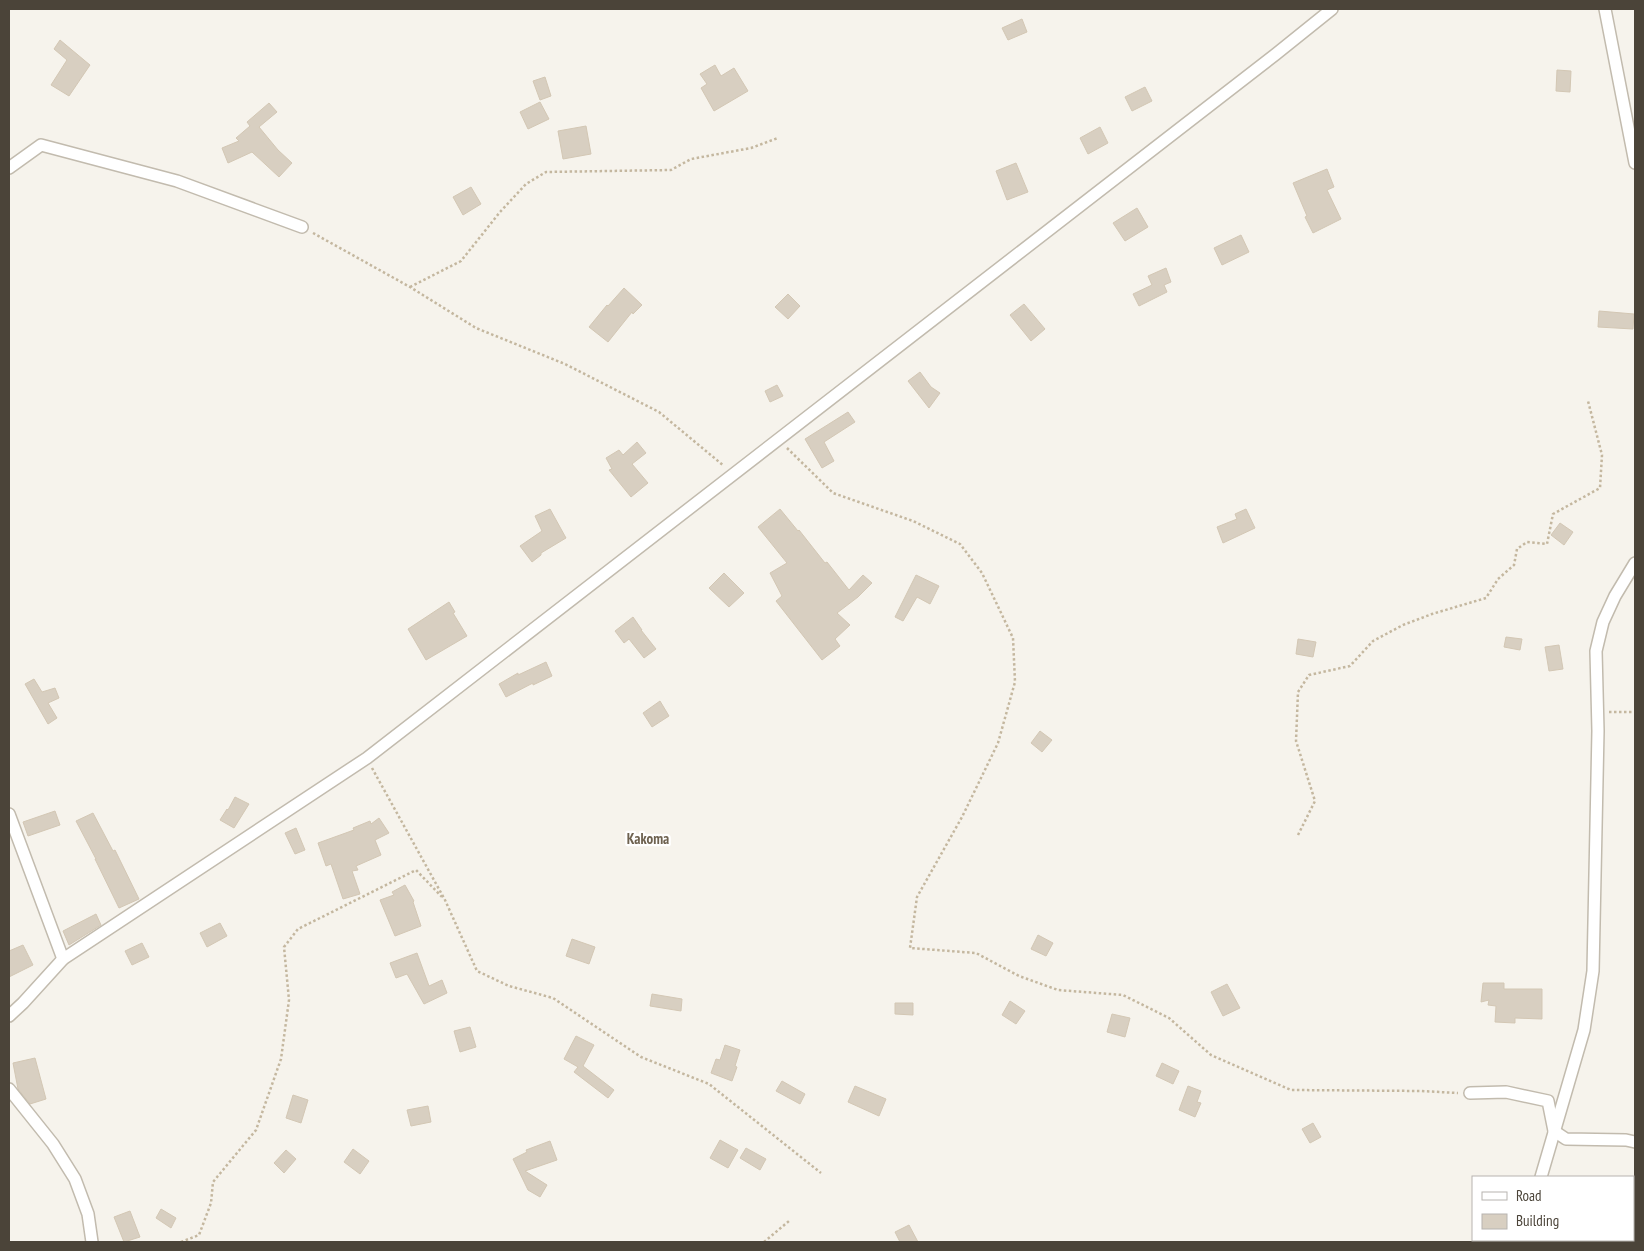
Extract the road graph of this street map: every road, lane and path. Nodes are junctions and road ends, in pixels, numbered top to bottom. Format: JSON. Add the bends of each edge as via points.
{"nodes":[{"id":1,"x":1332,"y":9,"type":"edge"},
{"id":2,"x":1606,"y":9,"type":"edge"},
{"id":3,"x":778,"y":138,"type":"dead end"},
{"id":4,"x":1635,"y":163,"type":"edge"},
{"id":5,"x":9,"y":168,"type":"edge"},
{"id":6,"x":302,"y":226,"type":"joint"},
{"id":7,"x":410,"y":287,"type":"junction"},
{"id":8,"x":1588,"y":401,"type":"dead end"},
{"id":9,"x":786,"y":446,"type":"dead end"},
{"id":10,"x":734,"y":474,"type":"junction"},
{"id":11,"x":1635,"y":563,"type":"edge"},
{"id":12,"x":1597,"y":712,"type":"junction"},
{"id":13,"x":1635,"y":712,"type":"edge"},
{"id":14,"x":367,"y":758,"type":"junction"},
{"id":15,"x":9,"y":814,"type":"edge"},
{"id":16,"x":1298,"y":835,"type":"dead end"},
{"id":17,"x":445,"y":900,"type":"junction"},
{"id":18,"x":63,"y":959,"type":"junction"},
{"id":19,"x":9,"y":1016,"type":"edge"},
{"id":20,"x":9,"y":1089,"type":"edge"},
{"id":21,"x":1470,"y":1093,"type":"joint"},
{"id":22,"x":1554,"y":1131,"type":"junction"},
{"id":23,"x":1635,"y":1142,"type":"edge"},
{"id":24,"x":821,"y":1173,"type":"dead end"},
{"id":25,"x":1541,"y":1176,"type":"edge"},
{"id":26,"x":790,"y":1221,"type":"dead end"},
{"id":27,"x":92,"y":1242,"type":"edge"},
{"id":28,"x":181,"y":1242,"type":"edge"},
{"id":29,"x":764,"y":1242,"type":"edge"}],
"edges":[{"from":1,"to":10,"type":"street"},
{"from":2,"to":4,"type":"street"},
{"from":3,"to":7,"type":"path","via":[[751,148],[691,159],[671,170],[546,172],[526,184],[461,262]]},
{"from":5,"to":6,"type":"street","via":[[41,145],[177,181]]},
{"from":6,"to":7,"type":"path"},
{"from":7,"to":10,"type":"path","via":[[476,328],[565,364],[659,412]]},
{"from":8,"to":16,"type":"path","via":[[1602,455],[1600,488],[1553,514],[1547,544],[1527,542],[1517,549],[1514,565],[1498,579],[1486,598],[1402,625],[1373,641],[1350,666],[1309,675],[1298,692],[1296,741],[1315,801]]},
{"from":9,"to":21,"type":"path","via":[[833,493],[913,521],[960,544],[982,573],[1013,638],[1015,682],[998,743],[962,817],[917,897],[910,948],[976,953],[1019,976],[1058,990],[1123,995],[1169,1018],[1211,1054],[1291,1090]]},
{"from":10,"to":14,"type":"street"},
{"from":11,"to":12,"type":"street","via":[[1603,622],[1596,651]]},
{"from":12,"to":13,"type":"path"},
{"from":12,"to":22,"type":"street","via":[[1593,971],[1584,1030]]},
{"from":14,"to":17,"type":"path"},
{"from":14,"to":18,"type":"street"},
{"from":15,"to":18,"type":"street"},
{"from":17,"to":24,"type":"path","via":[[477,971],[509,986],[553,998],[641,1057],[709,1084]]},
{"from":17,"to":28,"type":"path","via":[[416,870],[298,929],[284,946],[289,1000],[281,1059],[256,1130],[213,1182],[199,1235]]},
{"from":18,"to":19,"type":"street"},
{"from":20,"to":27,"type":"street","via":[[53,1144],[75,1179],[88,1214]]},
{"from":21,"to":22,"type":"street","via":[[1506,1092],[1548,1101]]},
{"from":22,"to":23,"type":"street","via":[[1566,1139]]},
{"from":22,"to":25,"type":"street"},
{"from":26,"to":29,"type":"path"}]}
